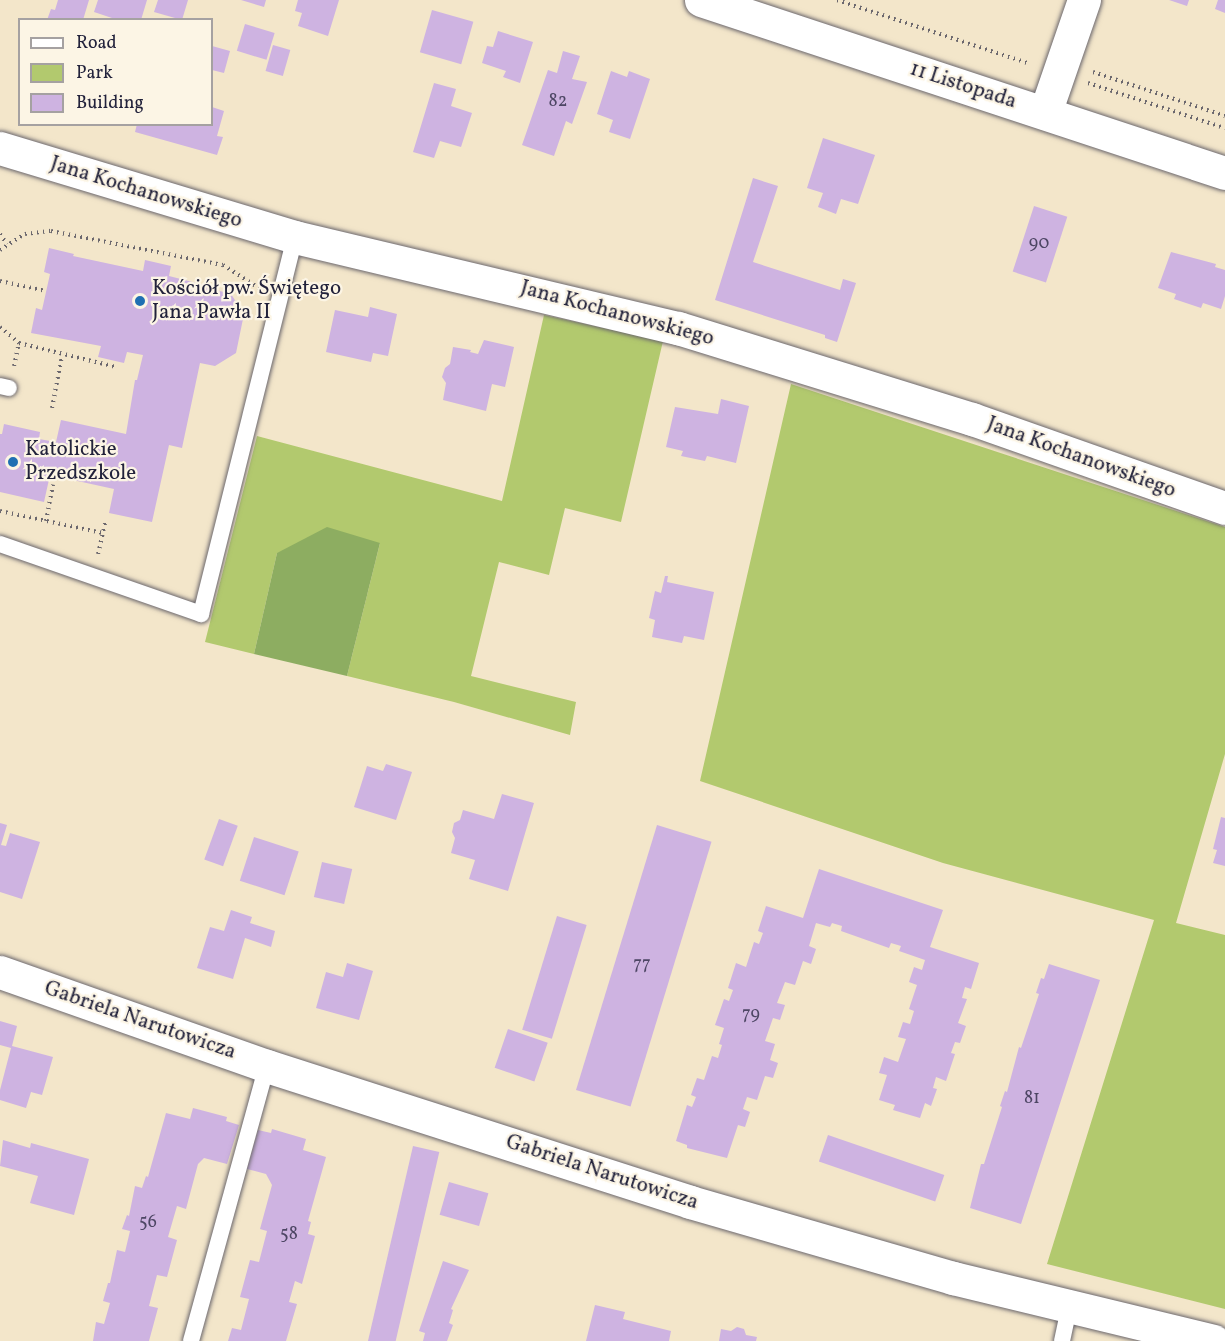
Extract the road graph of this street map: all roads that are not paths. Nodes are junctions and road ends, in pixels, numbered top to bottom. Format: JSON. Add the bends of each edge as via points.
{"nodes":[{"id":1,"x":701,"y":0,"type":"edge"},
{"id":2,"x":1084,"y":0,"type":"edge"},
{"id":3,"x":1045,"y":113,"type":"junction"},
{"id":4,"x":0,"y":148,"type":"edge"},
{"id":5,"x":1225,"y":173,"type":"edge"},
{"id":6,"x":295,"y":237,"type":"junction"},
{"id":7,"x":1225,"y":508,"type":"edge"},
{"id":8,"x":0,"y":543,"type":"edge"},
{"id":9,"x":0,"y":972,"type":"edge"},
{"id":10,"x":267,"y":1066,"type":"junction"},
{"id":11,"x":1069,"y":1307,"type":"junction"},
{"id":12,"x":1168,"y":1335,"type":"edge"},
{"id":13,"x":191,"y":1341,"type":"edge"},
{"id":14,"x":1062,"y":1341,"type":"edge"},
{"id":15,"x":1214,"y":1341,"type":"edge"}],
"edges":[{"from":1,"to":3,"type":"street","name":"11 Listopada"},
{"from":2,"to":3,"type":"street"},
{"from":3,"to":5,"type":"street","name":"11 Listopada"},
{"from":4,"to":6,"type":"street","name":"Jana Kochanowskiego"},
{"from":6,"to":7,"type":"street","name":"Jana Kochanowskiego","via":[[678,328],[972,419]]},
{"from":6,"to":8,"type":"lane","via":[[201,614]]},
{"from":9,"to":10,"type":"street","name":"Gabriela Narutowicza"},
{"from":10,"to":11,"type":"street","name":"Gabriela Narutowicza","via":[[690,1202],[953,1278]]},
{"from":10,"to":13,"type":"lane"},
{"from":11,"to":12,"type":"street","name":"Gabriela Narutowicza"},
{"from":11,"to":14,"type":"lane"},
{"from":12,"to":15,"type":"street","name":"Gabriela Narutowicza"}]}
